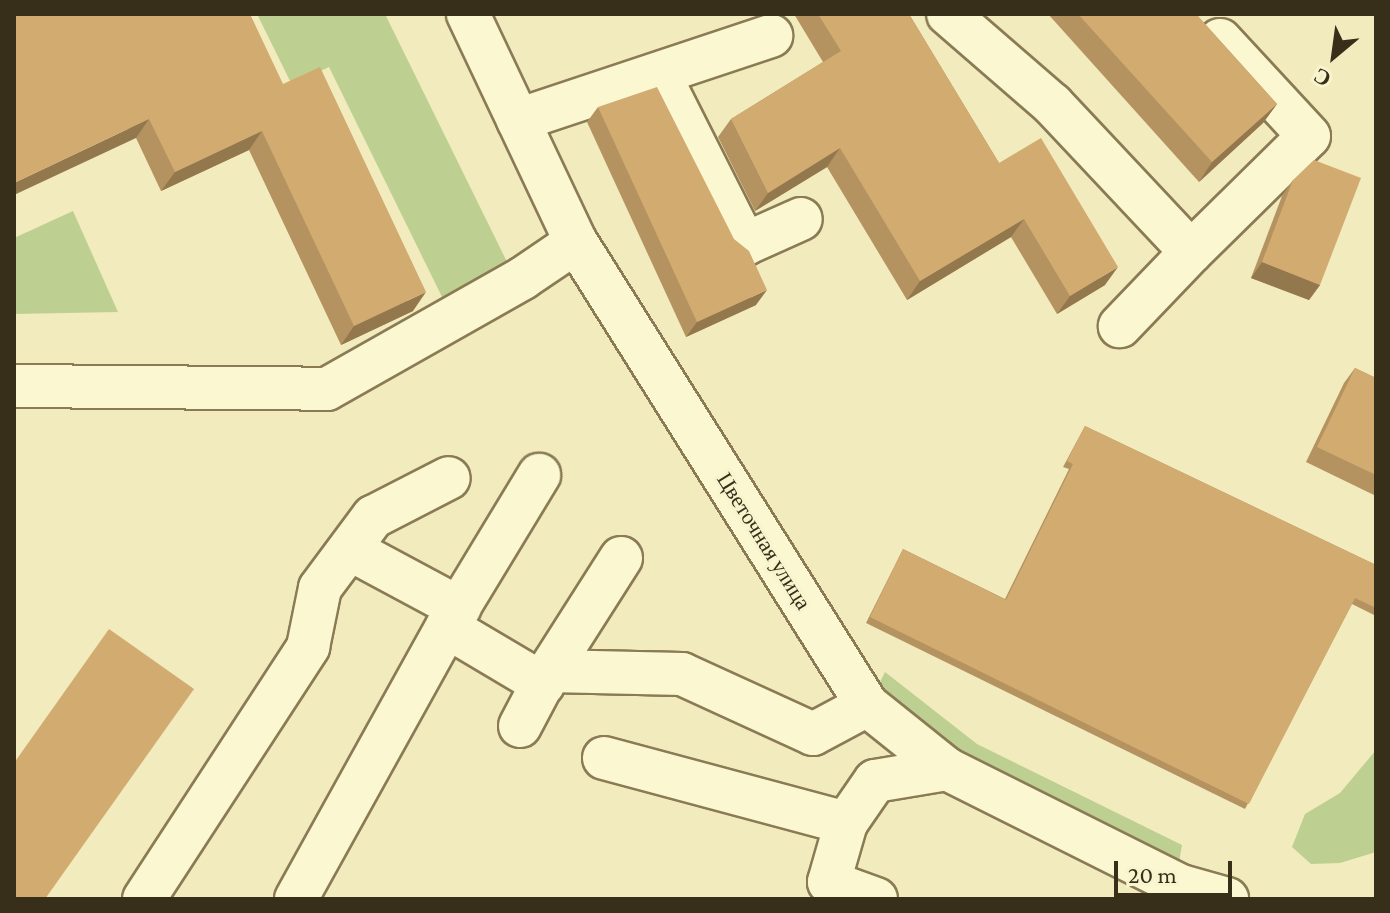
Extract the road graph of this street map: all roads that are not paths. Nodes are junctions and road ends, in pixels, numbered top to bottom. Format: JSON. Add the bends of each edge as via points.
{"nodes":[{"id":1,"x":948,"y":14,"type":"edge"},
{"id":2,"x":475,"y":16,"type":"edge"},
{"id":3,"x":771,"y":36,"type":"dead end"},
{"id":4,"x":1220,"y":40,"type":"edge"},
{"id":5,"x":659,"y":74,"type":"junction"},
{"id":6,"x":518,"y":120,"type":"junction"},
{"id":7,"x":801,"y":219,"type":"dead end"},
{"id":8,"x":576,"y":242,"type":"junction"},
{"id":9,"x":1191,"y":252,"type":"junction"},
{"id":10,"x":1120,"y":326,"type":"dead end"},
{"id":11,"x":14,"y":386,"type":"edge"},
{"id":12,"x":539,"y":475,"type":"dead end"},
{"id":13,"x":449,"y":478,"type":"dead end"},
{"id":14,"x":351,"y":550,"type":"junction"},
{"id":15,"x":621,"y":558,"type":"dead end"},
{"id":16,"x":453,"y":618,"type":"junction"},
{"id":17,"x":546,"y":678,"type":"junction"},
{"id":18,"x":867,"y":705,"type":"junction"},
{"id":19,"x":520,"y":726,"type":"dead end"},
{"id":20,"x":604,"y":758,"type":"dead end"},
{"id":21,"x":947,"y":769,"type":"junction"},
{"id":22,"x":846,"y":823,"type":"junction"},
{"id":23,"x":144,"y":899,"type":"edge"},
{"id":24,"x":296,"y":899,"type":"edge"},
{"id":25,"x":876,"y":899,"type":"edge"},
{"id":26,"x":1227,"y":899,"type":"edge"}],
"edges":[{"from":1,"to":9,"type":"street","via":[[1052,104]]},
{"from":2,"to":6,"type":"street","name":"Цветочная улица"},
{"from":3,"to":5,"type":"street"},
{"from":4,"to":9,"type":"street","via":[[1309,136]]},
{"from":5,"to":6,"type":"street"},
{"from":5,"to":7,"type":"street","via":[[745,244]]},
{"from":6,"to":8,"type":"street","name":"Цветочная улица"},
{"from":8,"to":11,"type":"street","via":[[523,278],[327,389]]},
{"from":8,"to":18,"type":"street","name":"Цветочная улица"},
{"from":9,"to":10,"type":"street"},
{"from":12,"to":16,"type":"street"},
{"from":13,"to":14,"type":"street","via":[[373,517]]},
{"from":14,"to":16,"type":"street"},
{"from":14,"to":23,"type":"street","via":[[320,588],[308,647]]},
{"from":15,"to":17,"type":"street"},
{"from":16,"to":17,"type":"street"},
{"from":16,"to":24,"type":"street"},
{"from":17,"to":18,"type":"street","via":[[682,674],[813,734]]},
{"from":17,"to":19,"type":"street"},
{"from":18,"to":21,"type":"street","name":"Цветочная улица"},
{"from":20,"to":22,"type":"street"},
{"from":21,"to":22,"type":"street","via":[[875,781]]},
{"from":21,"to":26,"type":"street","name":"Цветочная улица","via":[[1181,886]]},
{"from":22,"to":25,"type":"street","via":[[829,882]]}]}
